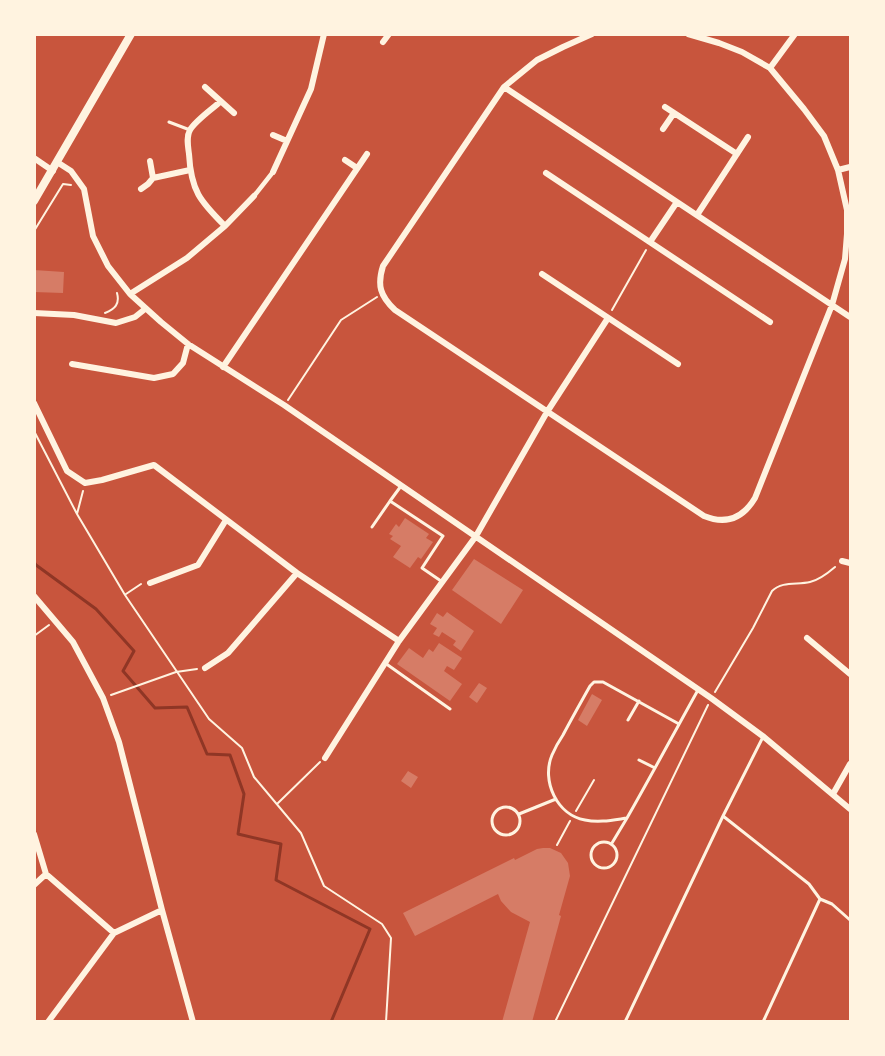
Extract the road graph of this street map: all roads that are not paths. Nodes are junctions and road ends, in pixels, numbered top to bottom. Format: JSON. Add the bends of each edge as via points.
{"nodes":[{"id":1,"x":131,"y":34,"type":"edge"},
{"id":2,"x":324,"y":34,"type":"edge"},
{"id":3,"x":389,"y":34,"type":"edge"},
{"id":4,"x":592,"y":34,"type":"edge"},
{"id":5,"x":688,"y":34,"type":"edge"},
{"id":6,"x":795,"y":34,"type":"edge"},
{"id":7,"x":383,"y":42,"type":"dead end"},
{"id":8,"x":770,"y":68,"type":"junction"},
{"id":9,"x":205,"y":87,"type":"dead end"},
{"id":10,"x":504,"y":87,"type":"junction"},
{"id":11,"x":220,"y":102,"type":"junction"},
{"id":12,"x":665,"y":107,"type":"dead end"},
{"id":13,"x":674,"y":112,"type":"junction"},
{"id":14,"x":234,"y":113,"type":"dead end"},
{"id":15,"x":169,"y":122,"type":"dead end"},
{"id":16,"x":663,"y":129,"type":"dead end"},
{"id":17,"x":190,"y":130,"type":"junction"},
{"id":18,"x":273,"y":135,"type":"dead end"},
{"id":19,"x":748,"y":137,"type":"dead end"},
{"id":20,"x":287,"y":141,"type":"junction"},
{"id":21,"x":366,"y":154,"type":"dead end"},
{"id":22,"x":737,"y":154,"type":"junction"},
{"id":23,"x":34,"y":158,"type":"edge"},
{"id":24,"x":345,"y":160,"type":"dead end"},
{"id":25,"x":150,"y":161,"type":"dead end"},
{"id":26,"x":57,"y":162,"type":"junction"},
{"id":27,"x":850,"y":167,"type":"edge"},
{"id":28,"x":357,"y":168,"type":"junction"},
{"id":29,"x":190,"y":170,"type":"junction"},
{"id":30,"x":838,"y":170,"type":"junction"},
{"id":31,"x":53,"y":171,"type":"junction"},
{"id":32,"x":273,"y":172,"type":"joint"},
{"id":33,"x":546,"y":173,"type":"dead end"},
{"id":34,"x":153,"y":178,"type":"junction"},
{"id":35,"x":141,"y":189,"type":"dead end"},
{"id":36,"x":254,"y":196,"type":"joint"},
{"id":37,"x":34,"y":201,"type":"edge"},
{"id":38,"x":677,"y":202,"type":"junction"},
{"id":39,"x":697,"y":215,"type":"junction"},
{"id":40,"x":225,"y":226,"type":"junction"},
{"id":41,"x":650,"y":242,"type":"junction"},
{"id":42,"x":542,"y":274,"type":"dead end"},
{"id":43,"x":130,"y":294,"type":"junction"},
{"id":44,"x":832,"y":305,"type":"junction"},
{"id":45,"x":145,"y":309,"type":"junction"},
{"id":46,"x":34,"y":313,"type":"edge"},
{"id":47,"x":850,"y":317,"type":"edge"},
{"id":48,"x":608,"y":318,"type":"junction"},
{"id":49,"x":770,"y":322,"type":"dead end"},
{"id":50,"x":188,"y":344,"type":"junction"},
{"id":51,"x":72,"y":364,"type":"dead end"},
{"id":52,"x":678,"y":364,"type":"dead end"},
{"id":53,"x":224,"y":367,"type":"junction"},
{"id":54,"x":34,"y":403,"type":"edge"},
{"id":55,"x":547,"y":412,"type":"junction"},
{"id":56,"x":402,"y":485,"type":"junction"},
{"id":57,"x":390,"y":501,"type":"junction"},
{"id":58,"x":226,"y":520,"type":"junction"},
{"id":59,"x":372,"y":527,"type":"dead end"},
{"id":60,"x":476,"y":536,"type":"junction"},
{"id":61,"x":842,"y":561,"type":"road end"},
{"id":62,"x":850,"y":563,"type":"edge"},
{"id":63,"x":297,"y":573,"type":"junction"},
{"id":64,"x":442,"y":582,"type":"junction"},
{"id":65,"x":150,"y":583,"type":"road end"},
{"id":66,"x":34,"y":596,"type":"edge"},
{"id":67,"x":807,"y":638,"type":"dead end"},
{"id":68,"x":399,"y":641,"type":"junction"},
{"id":69,"x":385,"y":663,"type":"junction"},
{"id":70,"x":205,"y":668,"type":"road end"},
{"id":71,"x":850,"y":674,"type":"edge"},
{"id":72,"x":698,"y":690,"type":"junction"},
{"id":73,"x":639,"y":701,"type":"junction"},
{"id":74,"x":450,"y":709,"type":"dead end"},
{"id":75,"x":628,"y":720,"type":"dead end"},
{"id":76,"x":679,"y":724,"type":"junction"},
{"id":77,"x":764,"y":737,"type":"junction"},
{"id":78,"x":324,"y":758,"type":"road end"},
{"id":79,"x":639,"y":760,"type":"dead end"},
{"id":80,"x":850,"y":764,"type":"edge"},
{"id":81,"x":655,"y":768,"type":"junction"},
{"id":82,"x":833,"y":794,"type":"junction"},
{"id":83,"x":556,"y":800,"type":"junction"},
{"id":84,"x":850,"y":809,"type":"edge"},
{"id":85,"x":518,"y":814,"type":"junction"},
{"id":86,"x":723,"y":816,"type":"junction"},
{"id":87,"x":627,"y":818,"type":"junction"},
{"id":88,"x":34,"y":834,"type":"edge"},
{"id":89,"x":612,"y":843,"type":"junction"},
{"id":90,"x":46,"y":874,"type":"junction"},
{"id":91,"x":34,"y":885,"type":"edge"},
{"id":92,"x":820,"y":899,"type":"junction"},
{"id":93,"x":162,"y":910,"type":"junction"},
{"id":94,"x":850,"y":920,"type":"edge"},
{"id":95,"x":114,"y":933,"type":"junction"},
{"id":96,"x":48,"y":1022,"type":"edge"},
{"id":97,"x":193,"y":1022,"type":"edge"},
{"id":98,"x":625,"y":1022,"type":"edge"},
{"id":99,"x":763,"y":1022,"type":"edge"}],
"edges":[{"from":1,"to":26,"type":"street"},
{"from":2,"to":20,"type":"street","via":[[310,89]]},
{"from":3,"to":7,"type":"street"},
{"from":4,"to":10,"type":"street","via":[[537,60]]},
{"from":5,"to":8,"type":"street","via":[[742,52]]},
{"from":6,"to":8,"type":"street"},
{"from":8,"to":30,"type":"street","via":[[824,136]]},
{"from":9,"to":11,"type":"street"},
{"from":10,"to":38,"type":"street"},
{"from":10,"to":55,"type":"street","via":[[383,266],[381,293],[395,310]]},
{"from":11,"to":14,"type":"street"},
{"from":11,"to":17,"type":"street"},
{"from":12,"to":13,"type":"street"},
{"from":13,"to":16,"type":"street"},
{"from":13,"to":22,"type":"street"},
{"from":15,"to":17,"type":"lane"},
{"from":17,"to":29,"type":"street"},
{"from":18,"to":20,"type":"street"},
{"from":19,"to":22,"type":"street"},
{"from":20,"to":32,"type":"street"},
{"from":21,"to":28,"type":"street"},
{"from":22,"to":39,"type":"street"},
{"from":23,"to":31,"type":"street"},
{"from":24,"to":28,"type":"street"},
{"from":25,"to":34,"type":"street"},
{"from":26,"to":31,"type":"street"},
{"from":26,"to":43,"type":"street","via":[[71,171],[84,189],[93,236],[108,266]]},
{"from":27,"to":30,"type":"street"},
{"from":28,"to":53,"type":"street"},
{"from":29,"to":34,"type":"street"},
{"from":29,"to":40,"type":"street","via":[[204,205]]},
{"from":30,"to":44,"type":"street","via":[[847,210],[847,234],[845,259]]},
{"from":31,"to":37,"type":"street"},
{"from":32,"to":36,"type":"street"},
{"from":33,"to":41,"type":"street"},
{"from":34,"to":35,"type":"street"},
{"from":36,"to":40,"type":"street"},
{"from":38,"to":39,"type":"street"},
{"from":38,"to":41,"type":"street"},
{"from":39,"to":44,"type":"street"},
{"from":40,"to":43,"type":"street","via":[[187,258]]},
{"from":41,"to":49,"type":"street"},
{"from":42,"to":48,"type":"street"},
{"from":43,"to":45,"type":"street"},
{"from":44,"to":47,"type":"street"},
{"from":44,"to":55,"type":"street","via":[[755,498],[750,507],[732,519],[704,516]]},
{"from":45,"to":46,"type":"street","via":[[116,323]]},
{"from":45,"to":50,"type":"street"},
{"from":48,"to":52,"type":"street"},
{"from":48,"to":55,"type":"street"},
{"from":50,"to":51,"type":"street","via":[[183,363],[173,374],[154,378]]},
{"from":50,"to":53,"type":"street"},
{"from":53,"to":56,"type":"street"},
{"from":54,"to":58,"type":"street","via":[[67,471],[85,483],[153,465]]},
{"from":55,"to":60,"type":"street"},
{"from":56,"to":57,"type":"lane"},
{"from":56,"to":60,"type":"street"},
{"from":57,"to":59,"type":"lane"},
{"from":57,"to":64,"type":"lane","via":[[443,536],[422,568]]},
{"from":58,"to":63,"type":"street"},
{"from":58,"to":65,"type":"street","via":[[198,565]]},
{"from":60,"to":64,"type":"street"},
{"from":60,"to":72,"type":"street"},
{"from":61,"to":62,"type":"street"},
{"from":63,"to":68,"type":"street"},
{"from":63,"to":70,"type":"street","via":[[228,653]]},
{"from":64,"to":68,"type":"street"},
{"from":66,"to":93,"type":"street","via":[[72,642],[103,698],[119,742]]},
{"from":67,"to":71,"type":"street"},
{"from":68,"to":69,"type":"street"},
{"from":69,"to":74,"type":"lane"},
{"from":69,"to":78,"type":"street"},
{"from":72,"to":76,"type":"lane"},
{"from":72,"to":77,"type":"street"},
{"from":73,"to":75,"type":"lane"},
{"from":73,"to":76,"type":"lane"},
{"from":73,"to":83,"type":"lane","via":[[603,682],[590,686],[551,756],[549,784]]},
{"from":76,"to":81,"type":"lane"},
{"from":77,"to":82,"type":"street"},
{"from":77,"to":86,"type":"lane"},
{"from":79,"to":81,"type":"lane"},
{"from":80,"to":82,"type":"street"},
{"from":81,"to":87,"type":"lane"},
{"from":82,"to":84,"type":"street"},
{"from":83,"to":85,"type":"lane"},
{"from":83,"to":87,"type":"lane","via":[[564,810],[586,821]]},
{"from":85,"to":85,"type":"lane","via":[[520,823],[516,831],[507,835],[495,829],[493,816],[499,809],[512,808]]},
{"from":86,"to":92,"type":"lane","via":[[809,884]]},
{"from":86,"to":98,"type":"lane"},
{"from":87,"to":89,"type":"lane"},
{"from":88,"to":90,"type":"street"},
{"from":89,"to":89,"type":"lane","via":[[618,854],[615,862],[605,868],[597,866],[591,858],[595,845]]},
{"from":90,"to":91,"type":"street"},
{"from":90,"to":95,"type":"street"},
{"from":92,"to":94,"type":"lane"},
{"from":92,"to":99,"type":"lane"},
{"from":93,"to":95,"type":"street"},
{"from":93,"to":97,"type":"street"},
{"from":95,"to":96,"type":"street"}]}
